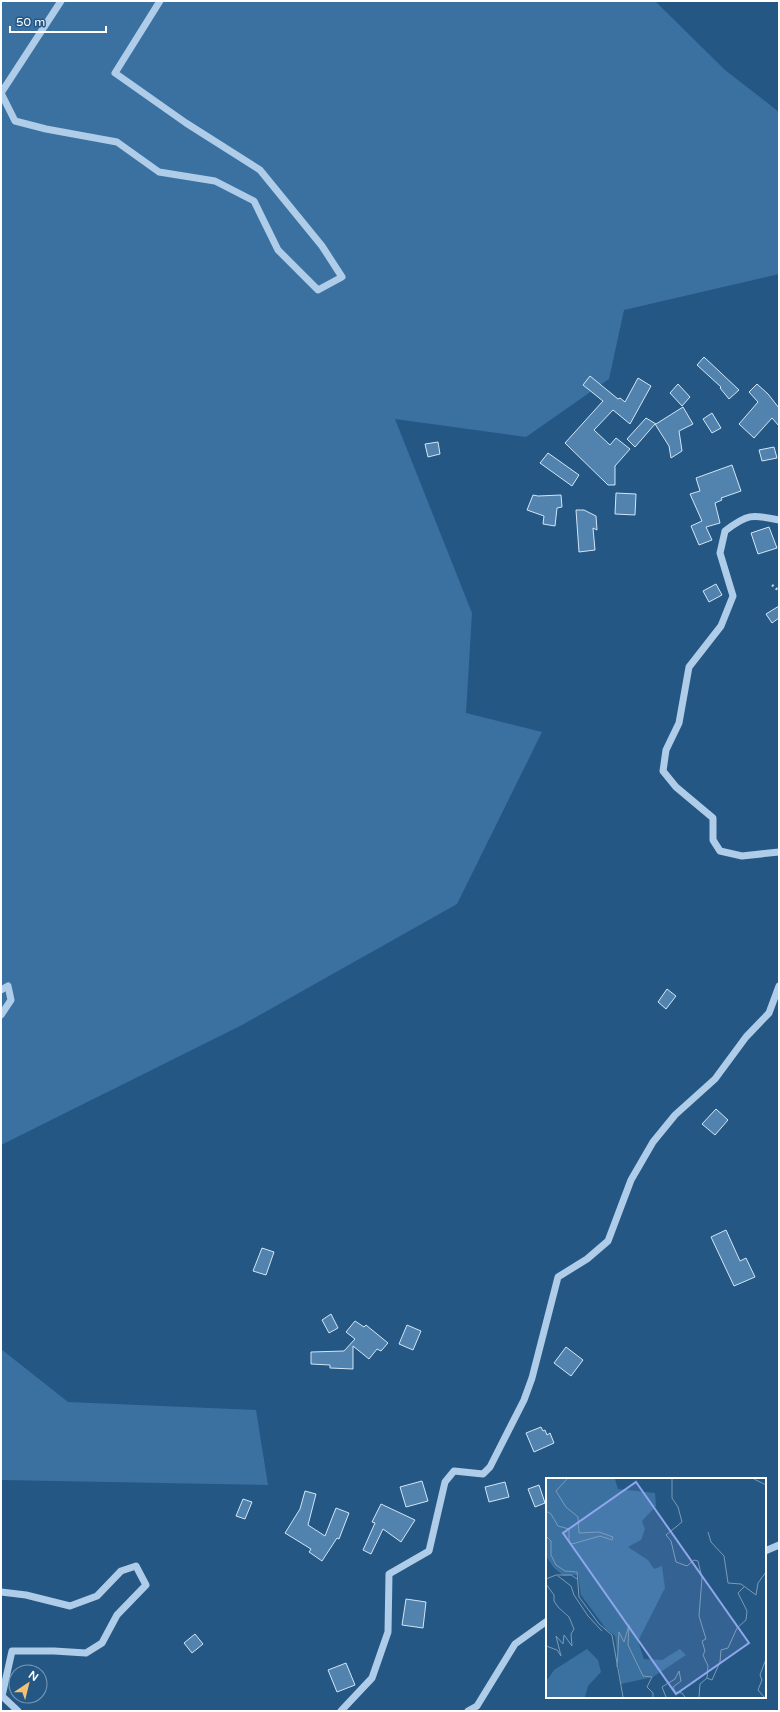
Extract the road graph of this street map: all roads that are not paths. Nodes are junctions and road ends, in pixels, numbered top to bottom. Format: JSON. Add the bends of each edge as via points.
{"nodes":[{"id":1,"x":61,"y":1,"type":"edge"},
{"id":2,"x":160,"y":1,"type":"edge"},
{"id":3,"x":779,"y":520,"type":"edge"},
{"id":4,"x":779,"y":852,"type":"edge"},
{"id":5,"x":779,"y":986,"type":"edge"},
{"id":6,"x":1,"y":990,"type":"edge"},
{"id":7,"x":1,"y":1015,"type":"edge"},
{"id":8,"x":779,"y":1545,"type":"edge"},
{"id":9,"x":766,"y":1551,"type":"edge"},
{"id":10,"x":1,"y":1592,"type":"edge"},
{"id":11,"x":546,"y":1622,"type":"edge"},
{"id":12,"x":18,"y":1711,"type":"edge"},
{"id":13,"x":341,"y":1711,"type":"edge"},
{"id":14,"x":468,"y":1711,"type":"edge"}],
"edges":[{"from":1,"to":2,"type":"street","via":[[1,93],[15,121],[117,142],[158,172],[215,181],[254,201],[278,250],[318,290],[342,277],[322,246],[260,170],[186,123],[115,73]]},
{"from":3,"to":4,"type":"street","via":[[759,515],[741,519],[725,531],[720,553],[734,596],[721,626],[689,667],[679,723],[666,750],[663,771],[676,787],[712,818],[713,840],[720,851],[742,856]]},
{"from":5,"to":13,"type":"street","via":[[769,1013],[746,1037],[715,1079],[675,1115],[653,1142],[631,1180],[608,1242],[558,1277],[532,1378],[504,1440],[490,1467],[483,1474],[454,1471],[445,1482],[429,1551],[389,1574],[388,1632],[372,1678]]},
{"from":6,"to":7,"type":"street","via":[[8,986],[11,1000]]},
{"from":8,"to":9,"type":"street"},
{"from":10,"to":12,"type":"street","via":[[26,1595],[70,1606],[97,1596],[121,1571],[136,1566],[146,1585],[116,1615],[102,1643],[86,1653],[12,1651],[2,1696]]},
{"from":11,"to":14,"type":"street","via":[[515,1644],[477,1706]]}]}
